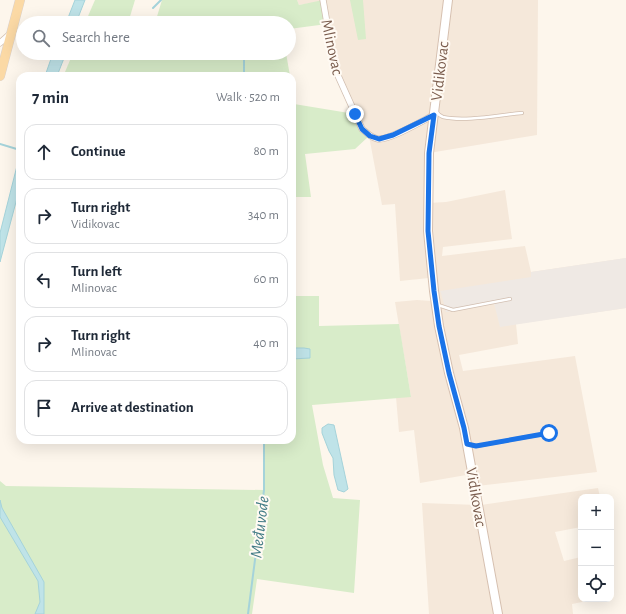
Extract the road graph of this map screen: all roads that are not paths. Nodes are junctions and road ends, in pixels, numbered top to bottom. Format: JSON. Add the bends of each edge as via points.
{"nodes":[{"id":1,"x":20,"y":0,"type":"edge"},
{"id":2,"x":323,"y":0,"type":"edge"},
{"id":3,"x":448,"y":0,"type":"edge"},
{"id":4,"x":11,"y":32,"type":"junction"},
{"id":5,"x":0,"y":43,"type":"edge"},
{"id":6,"x":2,"y":61,"type":"edge"},
{"id":7,"x":0,"y":74,"type":"edge"},
{"id":8,"x":434,"y":112,"type":"junction"},
{"id":9,"x":522,"y":113,"type":"dead end"},
{"id":10,"x":510,"y":300,"type":"dead end"},
{"id":11,"x":436,"y":304,"type":"junction"},
{"id":12,"x":549,"y":433,"type":"dead end"},
{"id":13,"x":467,"y":444,"type":"junction"},
{"id":14,"x":498,"y":614,"type":"edge"}],
"edges":[{"from":1,"to":4,"type":"main road"},
{"from":2,"to":8,"type":"street","name":"Mlinovac","via":[[335,69],[362,129],[379,139],[393,135]]},
{"from":3,"to":8,"type":"street","name":"Vidikovac"},
{"from":4,"to":5,"type":"street"},
{"from":4,"to":6,"type":"main road"},
{"from":6,"to":7,"type":"main road"},
{"from":8,"to":9,"type":"lane","via":[[443,117],[456,119]]},
{"from":8,"to":11,"type":"street","name":"Vidikovac","via":[[429,153],[428,231]]},
{"from":10,"to":11,"type":"lane","via":[[453,310]]},
{"from":11,"to":13,"type":"street","name":"Vidikovac","via":[[449,373]]},
{"from":12,"to":13,"type":"lane","via":[[476,446]]},
{"from":13,"to":14,"type":"street","name":"Vidikovac"}]}
